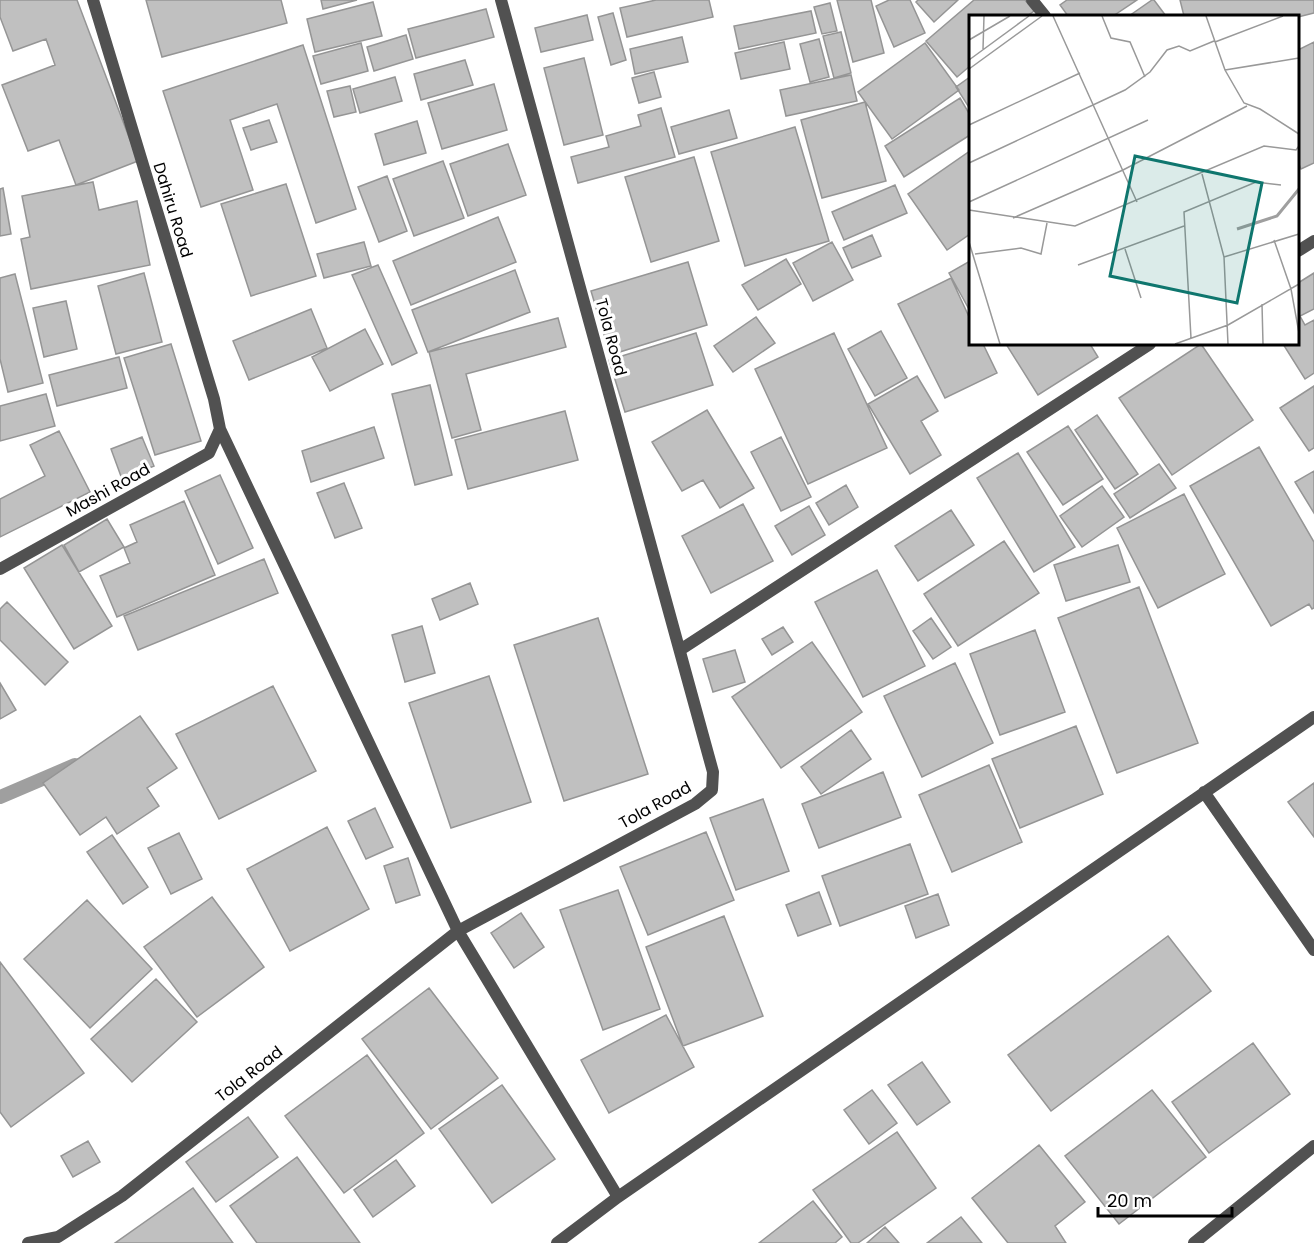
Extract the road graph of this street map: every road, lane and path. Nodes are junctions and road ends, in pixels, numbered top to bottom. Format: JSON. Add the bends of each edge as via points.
{"nodes":[{"id":1,"x":93,"y":0,"type":"edge"},
{"id":2,"x":501,"y":0,"type":"edge"},
{"id":3,"x":1032,"y":0,"type":"edge"},
{"id":4,"x":1044,"y":15,"type":"edge"},
{"id":5,"x":1314,"y":241,"type":"edge"},
{"id":6,"x":1299,"y":250,"type":"edge"},
{"id":7,"x":1148,"y":345,"type":"edge"},
{"id":8,"x":220,"y":429,"type":"junction"},
{"id":9,"x":0,"y":569,"type":"edge"},
{"id":10,"x":680,"y":650,"type":"junction"},
{"id":11,"x":1314,"y":717,"type":"edge"},
{"id":12,"x":1204,"y":792,"type":"junction"},
{"id":13,"x":458,"y":931,"type":"junction"},
{"id":14,"x":1314,"y":950,"type":"edge"},
{"id":15,"x":1314,"y":1146,"type":"edge"},
{"id":16,"x":618,"y":1197,"type":"junction"},
{"id":17,"x":28,"y":1243,"type":"edge"},
{"id":18,"x":557,"y":1243,"type":"edge"},
{"id":19,"x":1194,"y":1243,"type":"edge"}],
"edges":[{"from":1,"to":8,"type":"street","name":"Dahiru Road"},
{"from":2,"to":10,"type":"street","name":"Tola Road"},
{"from":3,"to":4,"type":"street"},
{"from":5,"to":6,"type":"street"},
{"from":7,"to":10,"type":"street"},
{"from":8,"to":9,"type":"street","name":"Mashi Road","via":[[209,453]]},
{"from":8,"to":13,"type":"street","name":"Dahiru Road"},
{"from":10,"to":13,"type":"street","name":"Tola Road","via":[[713,772],[712,790],[694,804]]},
{"from":11,"to":12,"type":"street"},
{"from":12,"to":14,"type":"street"},
{"from":12,"to":16,"type":"street"},
{"from":13,"to":16,"type":"street","name":"Dahiru Road"},
{"from":13,"to":17,"type":"street","name":"Tola Road","via":[[122,1196],[58,1236]]},
{"from":15,"to":19,"type":"street"},
{"from":16,"to":18,"type":"street"}]}
